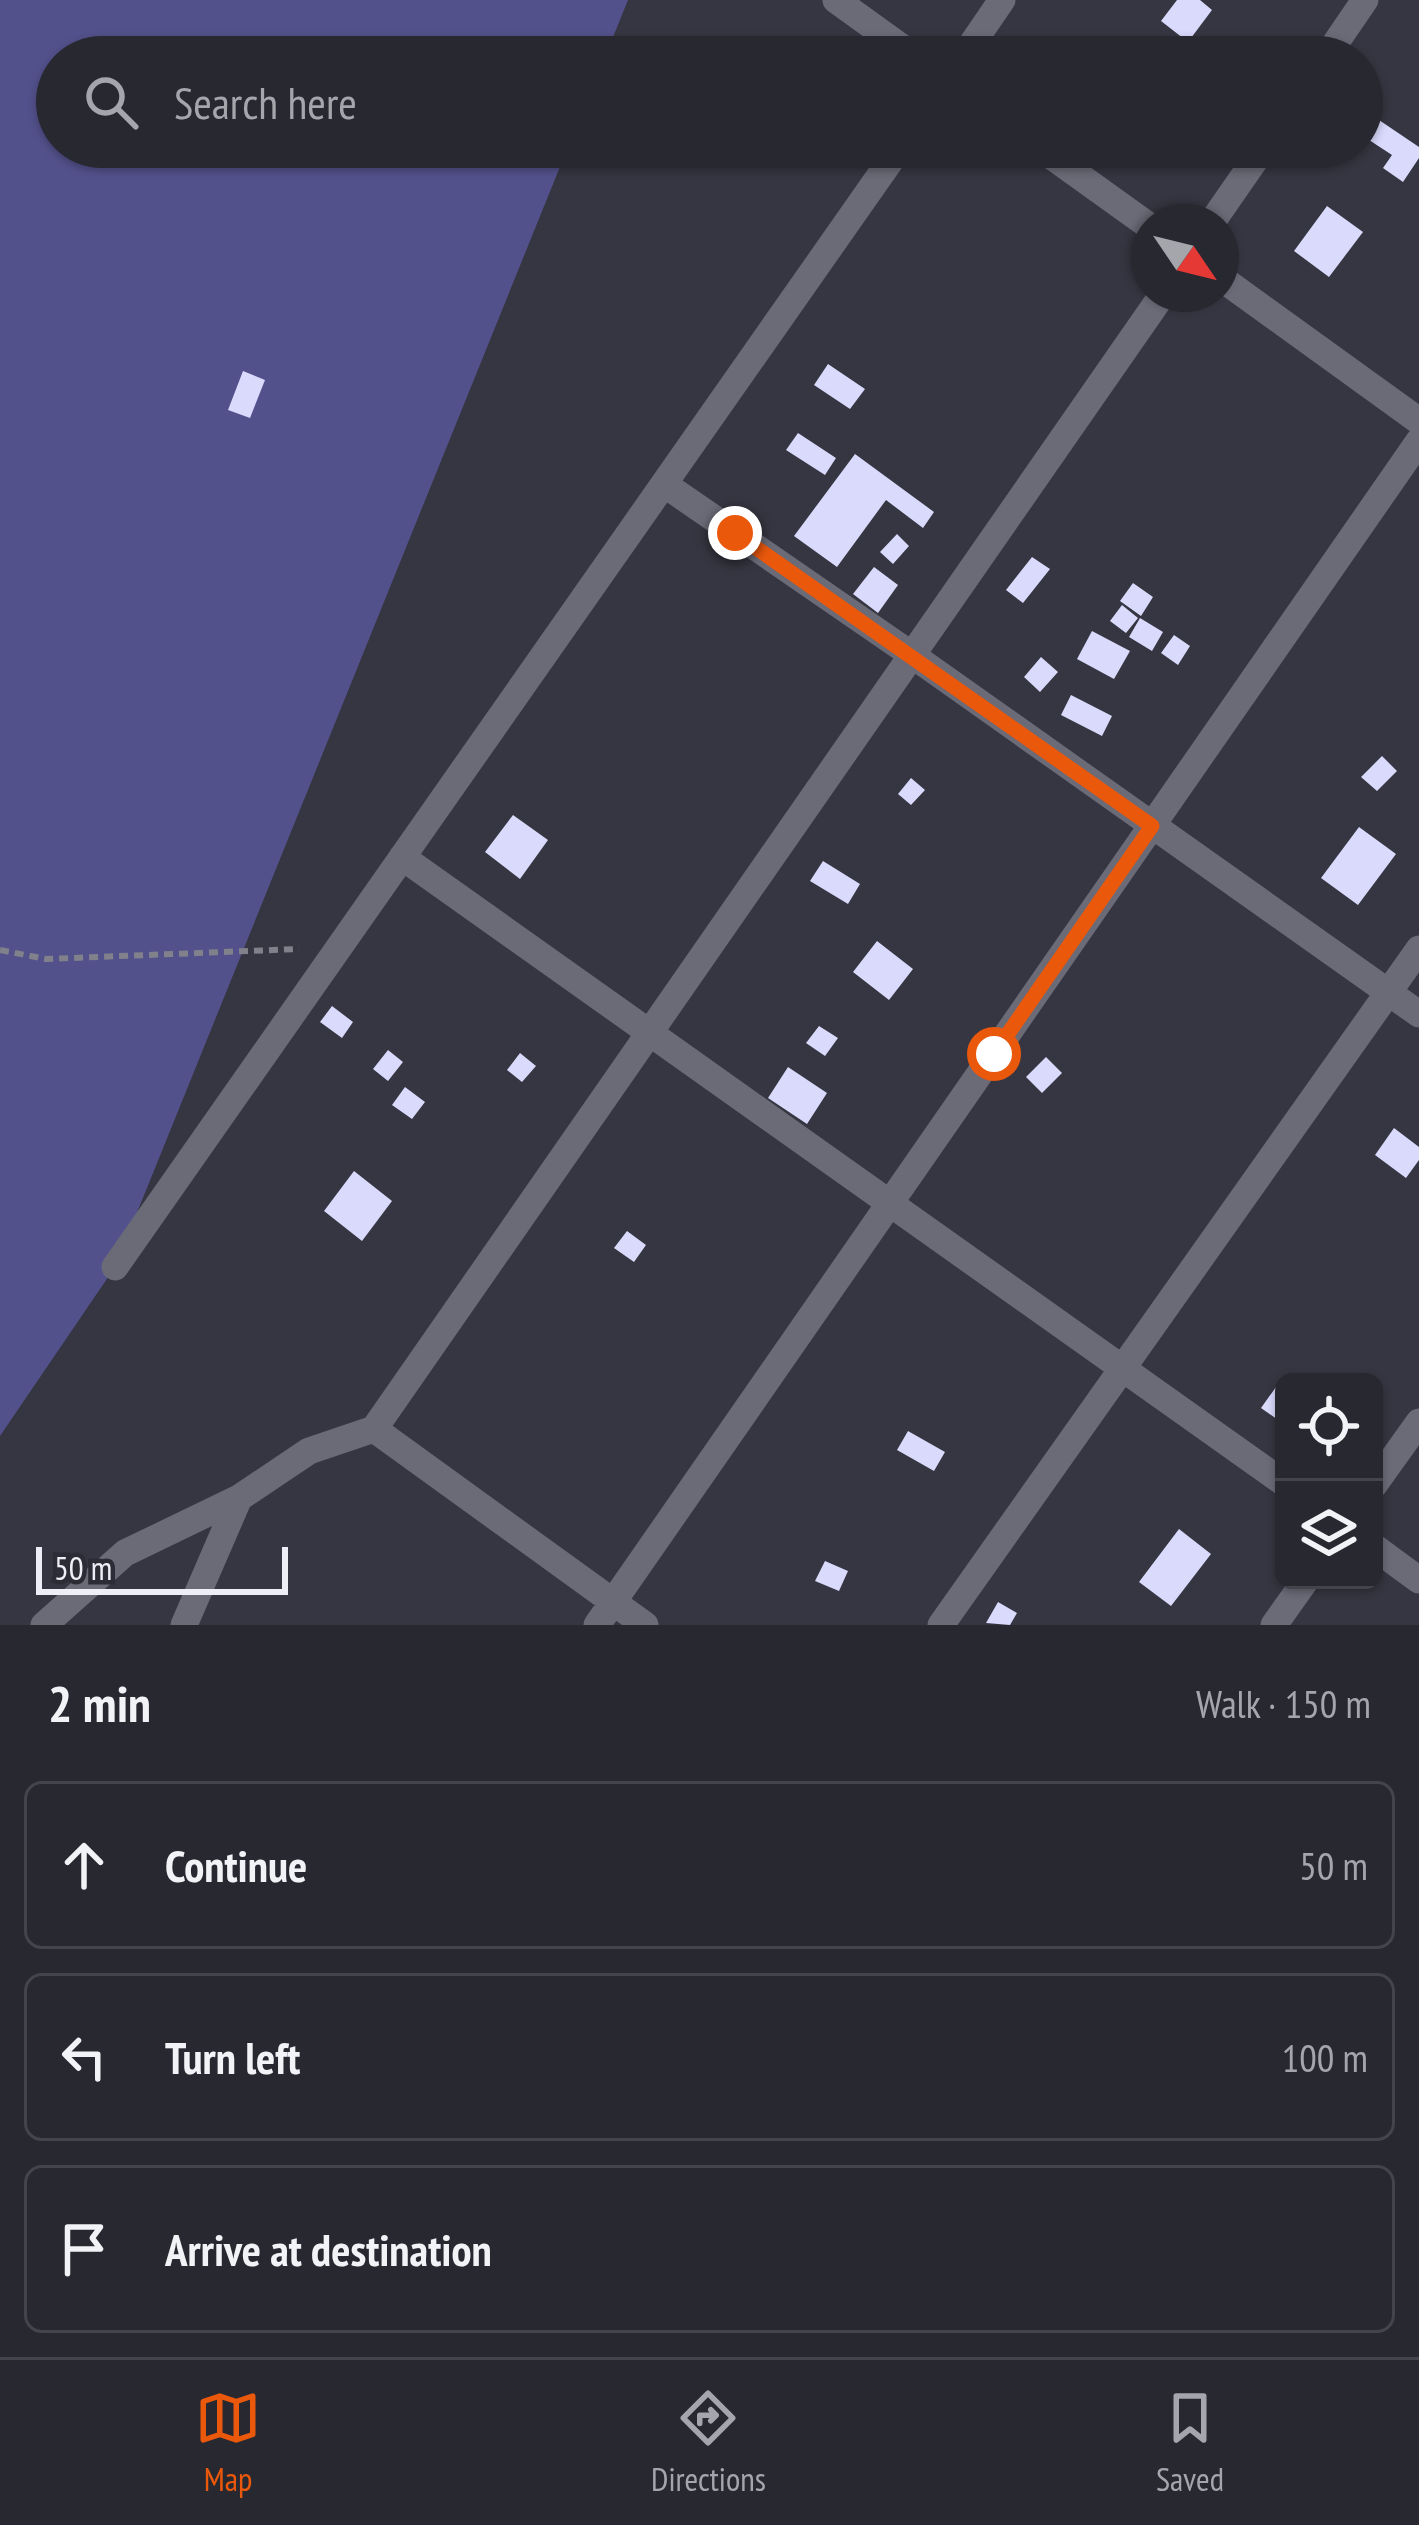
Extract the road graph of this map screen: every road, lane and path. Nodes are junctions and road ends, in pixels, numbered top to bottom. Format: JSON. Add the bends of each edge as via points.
{"nodes":[{"id":1,"x":836,"y":0,"type":"edge"},
{"id":2,"x":1002,"y":0,"type":"edge"},
{"id":3,"x":1365,"y":0,"type":"edge"},
{"id":4,"x":886,"y":36,"type":"edge"},
{"id":5,"x":977,"y":36,"type":"edge"},
{"id":6,"x":1340,"y":36,"type":"edge"},
{"id":7,"x":885,"y":168,"type":"edge"},
{"id":8,"x":1068,"y":168,"type":"edge"},
{"id":9,"x":1249,"y":168,"type":"edge"},
{"id":10,"x":1224,"y":204,"type":"edge"},
{"id":11,"x":1131,"y":213,"type":"edge"},
{"id":12,"x":1239,"y":291,"type":"edge"},
{"id":13,"x":1150,"y":312,"type":"edge"},
{"id":14,"x":1419,"y":422,"type":"edge"},
{"id":15,"x":1419,"y":441,"type":"edge"},
{"id":16,"x":664,"y":484,"type":"junction"},
{"id":17,"x":912,"y":655,"type":"junction"},
{"id":18,"x":1152,"y":826,"type":"junction"},
{"id":19,"x":402,"y":857,"type":"junction"},
{"id":20,"x":339,"y":947,"type":"junction"},
{"id":21,"x":1419,"y":949,"type":"edge"},
{"id":22,"x":0,"y":950,"type":"edge"},
{"id":23,"x":1388,"y":992,"type":"junction"},
{"id":24,"x":1419,"y":1014,"type":"edge"},
{"id":25,"x":650,"y":1032,"type":"junction"},
{"id":26,"x":889,"y":1205,"type":"junction"},
{"id":27,"x":115,"y":1268,"type":"dead end"},
{"id":28,"x":1123,"y":1368,"type":"junction"},
{"id":29,"x":1419,"y":1422,"type":"edge"},
{"id":30,"x":374,"y":1429,"type":"junction"},
{"id":31,"x":1281,"y":1481,"type":"edge"},
{"id":32,"x":1377,"y":1481,"type":"edge"},
{"id":33,"x":239,"y":1498,"type":"junction"},
{"id":34,"x":1383,"y":1554,"type":"edge"},
{"id":35,"x":1419,"y":1580,"type":"edge"},
{"id":36,"x":1300,"y":1589,"type":"edge"},
{"id":37,"x":605,"y":1614,"type":"edge"},
{"id":38,"x":44,"y":1625,"type":"edge"},
{"id":39,"x":184,"y":1625,"type":"edge"},
{"id":40,"x":645,"y":1625,"type":"edge"},
{"id":41,"x":941,"y":1625,"type":"edge"},
{"id":42,"x":1274,"y":1625,"type":"edge"}],
"edges":[{"from":1,"to":4,"type":"street"},
{"from":2,"to":5,"type":"street"},
{"from":3,"to":6,"type":"street"},
{"from":7,"to":16,"type":"street"},
{"from":8,"to":11,"type":"street"},
{"from":9,"to":10,"type":"street"},
{"from":12,"to":14,"type":"street"},
{"from":13,"to":17,"type":"street"},
{"from":15,"to":18,"type":"street"},
{"from":16,"to":17,"type":"street"},
{"from":16,"to":19,"type":"street"},
{"from":17,"to":18,"type":"street"},
{"from":17,"to":25,"type":"street"},
{"from":18,"to":23,"type":"street"},
{"from":18,"to":26,"type":"street"},
{"from":19,"to":20,"type":"street"},
{"from":19,"to":25,"type":"street"},
{"from":20,"to":22,"type":"path","via":[[46,959]]},
{"from":20,"to":27,"type":"street"},
{"from":21,"to":23,"type":"street"},
{"from":23,"to":24,"type":"street"},
{"from":23,"to":28,"type":"street"},
{"from":25,"to":26,"type":"street"},
{"from":25,"to":30,"type":"street"},
{"from":26,"to":28,"type":"street"},
{"from":26,"to":37,"type":"street"},
{"from":28,"to":31,"type":"street"},
{"from":28,"to":41,"type":"street"},
{"from":29,"to":32,"type":"street"},
{"from":30,"to":33,"type":"street","via":[[309,1451]]},
{"from":30,"to":37,"type":"street"},
{"from":33,"to":38,"type":"street","via":[[124,1553]]},
{"from":33,"to":39,"type":"street"},
{"from":34,"to":35,"type":"street"},
{"from":36,"to":42,"type":"street"},
{"from":37,"to":40,"type":"street"}]}
